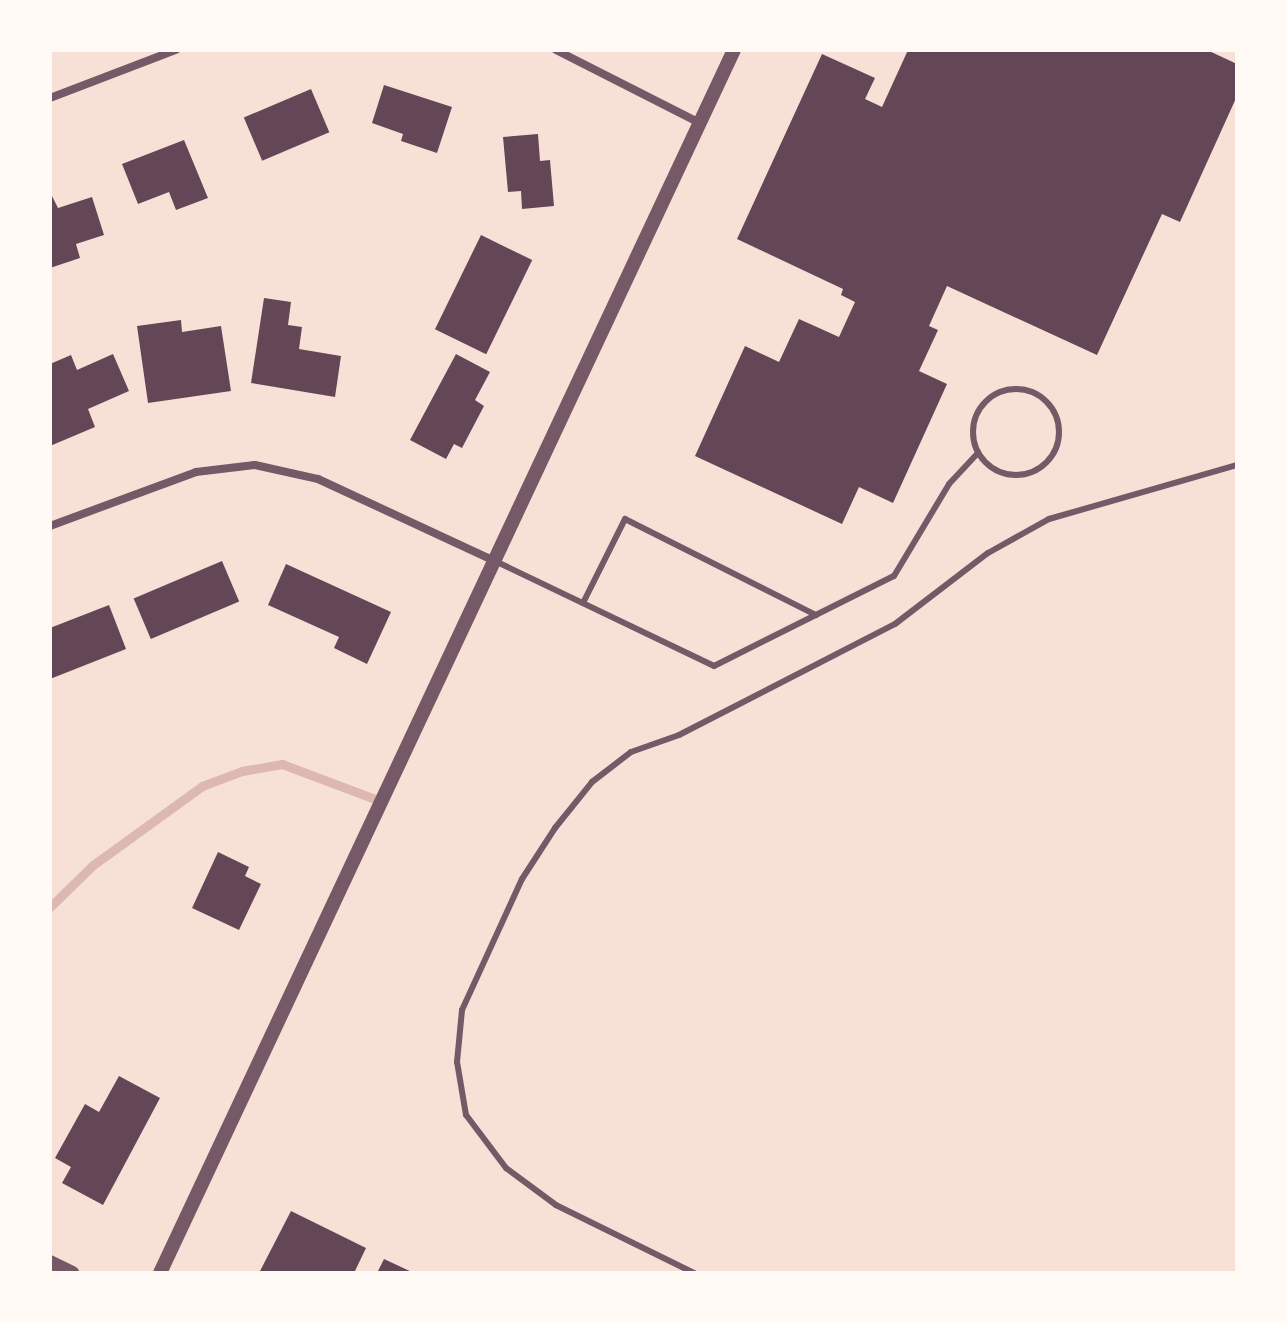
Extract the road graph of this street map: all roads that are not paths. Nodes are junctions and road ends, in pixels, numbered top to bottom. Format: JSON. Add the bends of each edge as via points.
{"nodes":[{"id":1,"x":176,"y":50,"type":"edge"},
{"id":2,"x":556,"y":50,"type":"edge"},
{"id":3,"x":734,"y":50,"type":"edge"},
{"id":4,"x":50,"y":98,"type":"edge"},
{"id":5,"x":700,"y":123,"type":"junction"},
{"id":6,"x":977,"y":454,"type":"junction"},
{"id":7,"x":1237,"y":465,"type":"edge"},
{"id":8,"x":50,"y":526,"type":"edge"},
{"id":9,"x":495,"y":561,"type":"junction"},
{"id":10,"x":583,"y":603,"type":"junction"},
{"id":11,"x":816,"y":615,"type":"junction"},
{"id":12,"x":50,"y":1262,"type":"edge"},
{"id":13,"x":73,"y":1273,"type":"edge"},
{"id":14,"x":160,"y":1273,"type":"edge"},
{"id":15,"x":694,"y":1273,"type":"edge"}],
"edges":[{"from":1,"to":4,"type":"street"},
{"from":2,"to":5,"type":"street"},
{"from":3,"to":5,"type":"street"},
{"from":5,"to":9,"type":"street"},
{"from":6,"to":6,"type":"lane","via":[[1005,473],[1032,472],[1044,465],[1059,441],[1055,414],[1036,394],[995,395],[977,417]]},
{"from":6,"to":11,"type":"lane","via":[[949,484],[894,576]]},
{"from":7,"to":15,"type":"lane","via":[[1049,519],[988,553],[895,624],[679,735],[631,752],[592,782],[555,828],[522,879],[462,1010],[457,1062],[466,1115],[506,1168],[556,1205]]},
{"from":8,"to":9,"type":"street","via":[[196,472],[255,465],[318,479]]},
{"from":9,"to":10,"type":"lane"},
{"from":9,"to":14,"type":"street"},
{"from":10,"to":11,"type":"lane","via":[[714,666]]},
{"from":10,"to":11,"type":"lane","via":[[625,519]]},
{"from":12,"to":13,"type":"street"}]}
